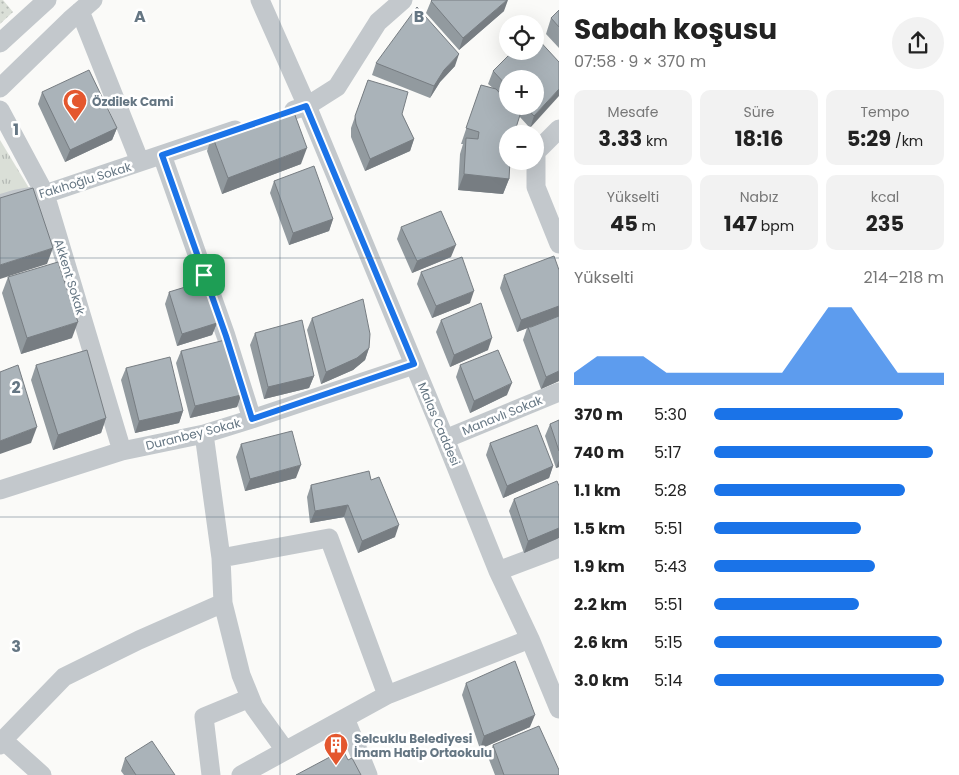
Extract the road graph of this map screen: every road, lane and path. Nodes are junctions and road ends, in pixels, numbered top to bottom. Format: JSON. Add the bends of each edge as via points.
{"nodes":[{"id":1,"x":47,"y":0,"type":"edge"},
{"id":2,"x":260,"y":0,"type":"edge"},
{"id":3,"x":403,"y":0,"type":"edge"},
{"id":4,"x":86,"y":5,"type":"edge"},
{"id":5,"x":0,"y":43,"type":"edge"},
{"id":6,"x":0,"y":88,"type":"edge"},
{"id":7,"x":306,"y":106,"type":"junction"},
{"id":8,"x":0,"y":110,"type":"edge"},
{"id":9,"x":280,"y":115,"type":"edge"},
{"id":10,"x":252,"y":124,"type":"edge"},
{"id":11,"x":559,"y":129,"type":"edge"},
{"id":12,"x":162,"y":155,"type":"junction"},
{"id":13,"x":140,"y":162,"type":"junction"},
{"id":14,"x":45,"y":194,"type":"junction"},
{"id":15,"x":0,"y":204,"type":"edge"},
{"id":16,"x":559,"y":244,"type":"edge"},
{"id":17,"x":414,"y":364,"type":"junction"},
{"id":18,"x":559,"y":392,"type":"edge"},
{"id":19,"x":252,"y":419,"type":"junction"},
{"id":20,"x":204,"y":434,"type":"junction"},
{"id":21,"x":445,"y":439,"type":"junction"},
{"id":22,"x":122,"y":451,"type":"junction"},
{"id":23,"x":0,"y":490,"type":"edge"},
{"id":24,"x":559,"y":548,"type":"edge"},
{"id":25,"x":221,"y":558,"type":"junction"},
{"id":26,"x":498,"y":571,"type":"junction"},
{"id":27,"x":223,"y":603,"type":"junction"},
{"id":28,"x":530,"y":639,"type":"junction"},
{"id":29,"x":387,"y":695,"type":"junction"},
{"id":30,"x":250,"y":698,"type":"junction"},
{"id":31,"x":559,"y":709,"type":"edge"},
{"id":32,"x":346,"y":718,"type":"junction"},
{"id":33,"x":2,"y":742,"type":"edge"},
{"id":34,"x":285,"y":750,"type":"junction"},
{"id":35,"x":42,"y":775,"type":"edge"},
{"id":36,"x":212,"y":775,"type":"edge"},
{"id":37,"x":241,"y":775,"type":"edge"},
{"id":38,"x":368,"y":775,"type":"edge"}],
"edges":[{"from":1,"to":5,"type":"street"},
{"from":2,"to":7,"type":"street","name":"Malas Caddesi"},
{"from":3,"to":7,"type":"street","via":[[378,22],[337,87]]},
{"from":4,"to":6,"type":"street"},
{"from":4,"to":13,"type":"street"},
{"from":7,"to":9,"type":"street"},
{"from":7,"to":17,"type":"street","name":"Malas Caddesi"},
{"from":8,"to":14,"type":"street","name":"Akkent Sokak"},
{"from":10,"to":12,"type":"street","name":"Fakıhoğlu Sokak"},
{"from":11,"to":16,"type":"street","via":[[536,152],[536,187]]},
{"from":12,"to":13,"type":"street","name":"Fakıhoğlu Sokak"},
{"from":12,"to":19,"type":"street"},
{"from":13,"to":14,"type":"street","name":"Fakıhoğlu Sokak"},
{"from":14,"to":15,"type":"street","name":"Fakıhoğlu Sokak"},
{"from":14,"to":22,"type":"street","name":"Akkent Sokak"},
{"from":17,"to":19,"type":"street","name":"Duranbey Sokak"},
{"from":17,"to":21,"type":"street","name":"Malas Caddesi"},
{"from":18,"to":21,"type":"street","name":"Manavlı Sokak"},
{"from":19,"to":20,"type":"street","name":"Duranbey Sokak"},
{"from":20,"to":22,"type":"street","name":"Duranbey Sokak"},
{"from":20,"to":25,"type":"street"},
{"from":21,"to":26,"type":"street","name":"Malas Caddesi"},
{"from":22,"to":23,"type":"street","name":"Duranbey Sokak"},
{"from":24,"to":26,"type":"street"},
{"from":25,"to":27,"type":"street"},
{"from":25,"to":29,"type":"street","via":[[329,538]]},
{"from":26,"to":28,"type":"street","name":"Malas Caddesi"},
{"from":27,"to":30,"type":"street"},
{"from":27,"to":33,"type":"street","via":[[64,677]]},
{"from":28,"to":29,"type":"street"},
{"from":28,"to":31,"type":"street","name":"Malas Caddesi"},
{"from":29,"to":32,"type":"street"},
{"from":30,"to":34,"type":"street"},
{"from":30,"to":36,"type":"street","via":[[204,717]]},
{"from":32,"to":34,"type":"street"},
{"from":32,"to":38,"type":"street"},
{"from":33,"to":35,"type":"street"},
{"from":34,"to":37,"type":"street"}]}
